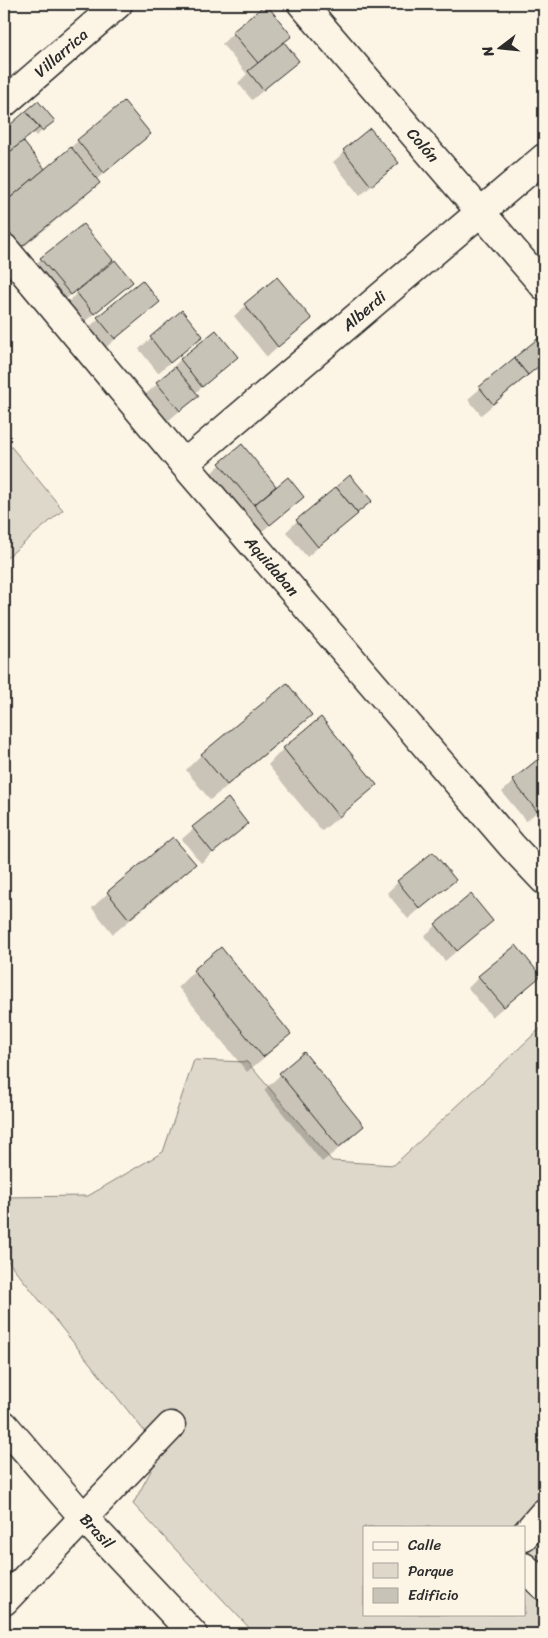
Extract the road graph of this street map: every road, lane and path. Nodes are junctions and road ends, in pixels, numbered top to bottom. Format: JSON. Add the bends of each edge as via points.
{"nodes":[{"id":1,"x":118,"y":4,"type":"edge"},
{"id":2,"x":302,"y":4,"type":"edge"},
{"id":3,"x":4,"y":103,"type":"edge"},
{"id":4,"x":544,"y":158,"type":"edge"},
{"id":5,"x":481,"y":212,"type":"junction"},
{"id":6,"x":4,"y":248,"type":"edge"},
{"id":7,"x":544,"y":286,"type":"edge"},
{"id":8,"x":184,"y":464,"type":"junction"},
{"id":9,"x":544,"y":880,"type":"edge"},
{"id":10,"x":4,"y":1425,"type":"edge"},
{"id":11,"x":171,"y":1426,"type":"dead end"},
{"id":12,"x":544,"y":1513,"type":"edge"},
{"id":13,"x":84,"y":1518,"type":"junction"},
{"id":14,"x":526,"y":1534,"type":"edge"},
{"id":15,"x":526,"y":1569,"type":"edge"},
{"id":16,"x":544,"y":1586,"type":"edge"},
{"id":17,"x":4,"y":1601,"type":"edge"},
{"id":18,"x":193,"y":1634,"type":"edge"}],
"edges":[{"from":1,"to":3,"type":"street","name":"Villarrica"},
{"from":2,"to":5,"type":"street","name":"Colón"},
{"from":4,"to":5,"type":"street","name":"Alberdi"},
{"from":5,"to":7,"type":"street","name":"Colón"},
{"from":5,"to":8,"type":"street","name":"Alberdi"},
{"from":6,"to":8,"type":"street","name":"Aquidaban"},
{"from":8,"to":9,"type":"street","name":"Aquidaban"},
{"from":10,"to":13,"type":"street","name":"Brasil"},
{"from":11,"to":13,"type":"street"},
{"from":12,"to":14,"type":"street"},
{"from":13,"to":17,"type":"street"},
{"from":13,"to":18,"type":"street","name":"Brasil"},
{"from":15,"to":16,"type":"street"}]}
